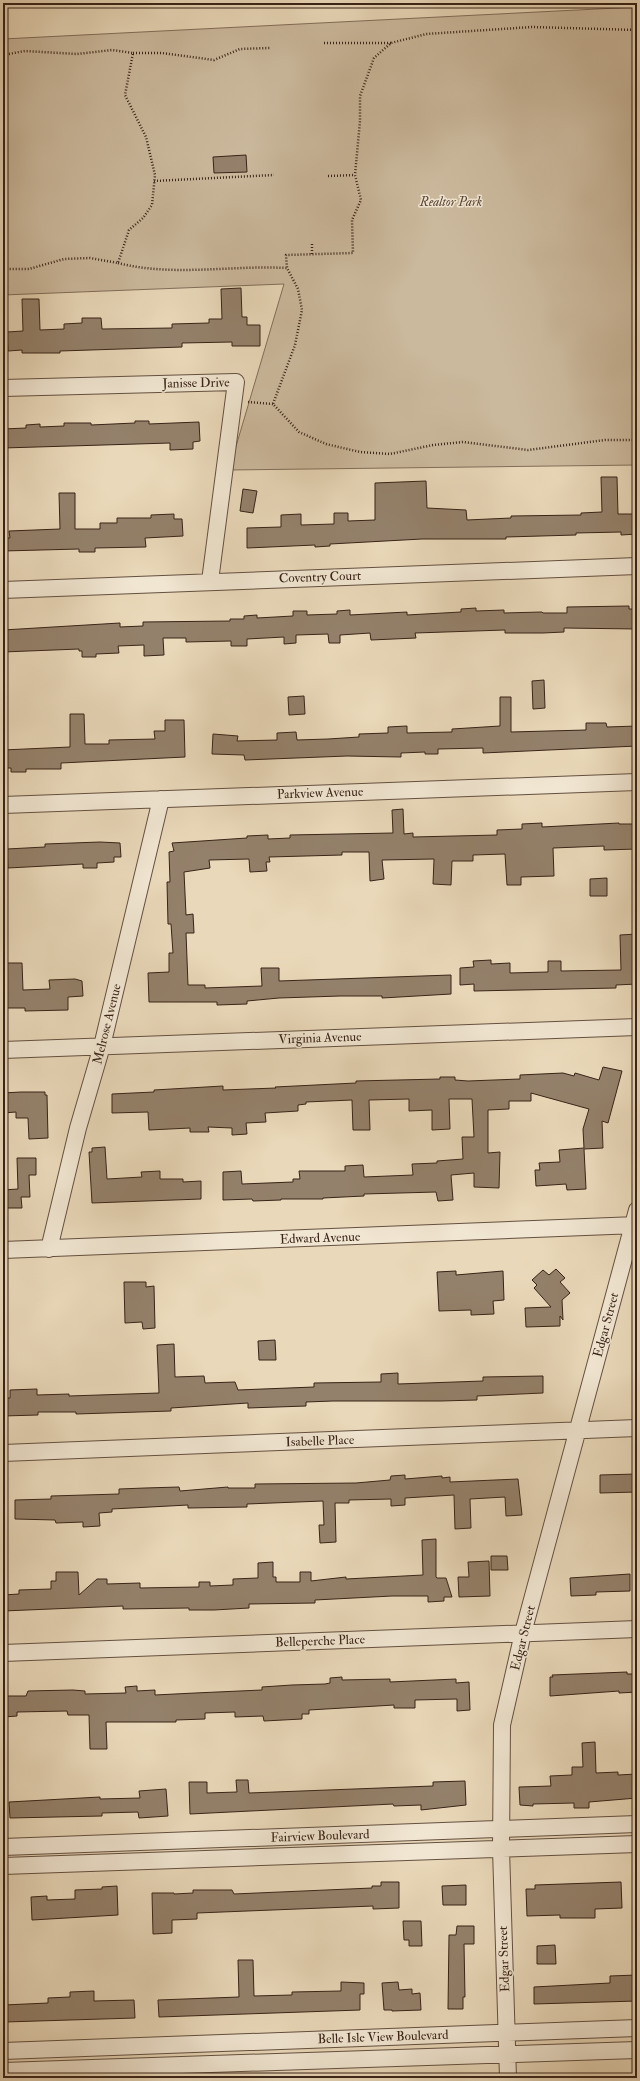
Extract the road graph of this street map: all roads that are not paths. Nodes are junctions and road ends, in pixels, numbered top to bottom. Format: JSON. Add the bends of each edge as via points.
{"nodes":[{"id":1,"x":3,"y":388,"type":"edge"},
{"id":2,"x":637,"y":566,"type":"edge"},
{"id":3,"x":210,"y":581,"type":"junction"},
{"id":4,"x":3,"y":590,"type":"edge"},
{"id":5,"x":637,"y":782,"type":"edge"},
{"id":6,"x":161,"y":799,"type":"junction"},
{"id":7,"x":3,"y":804,"type":"edge"},
{"id":8,"x":637,"y":1027,"type":"edge"},
{"id":9,"x":102,"y":1046,"type":"junction"},
{"id":10,"x":3,"y":1050,"type":"edge"},
{"id":11,"x":636,"y":1220,"type":"edge"},
{"id":12,"x":49,"y":1249,"type":"junction"},
{"id":13,"x":3,"y":1250,"type":"edge"},
{"id":14,"x":637,"y":1428,"type":"edge"},
{"id":15,"x":578,"y":1431,"type":"junction"},
{"id":16,"x":3,"y":1453,"type":"edge"},
{"id":17,"x":637,"y":1629,"type":"edge"},
{"id":18,"x":523,"y":1633,"type":"junction"},
{"id":19,"x":3,"y":1653,"type":"edge"},
{"id":20,"x":637,"y":1824,"type":"edge"},
{"id":21,"x":500,"y":1829,"type":"junction"},
{"id":22,"x":127,"y":1843,"type":"junction"},
{"id":23,"x":637,"y":1844,"type":"edge"},
{"id":24,"x":3,"y":1847,"type":"edge"},
{"id":25,"x":501,"y":1849,"type":"junction"},
{"id":26,"x":128,"y":1861,"type":"junction"},
{"id":27,"x":3,"y":1866,"type":"edge"},
{"id":28,"x":637,"y":2028,"type":"edge"},
{"id":29,"x":507,"y":2032,"type":"junction"},
{"id":30,"x":129,"y":2047,"type":"junction"},
{"id":31,"x":637,"y":2050,"type":"edge"},
{"id":32,"x":3,"y":2051,"type":"edge"},
{"id":33,"x":507,"y":2054,"type":"junction"},
{"id":34,"x":130,"y":2066,"type":"junction"},
{"id":35,"x":3,"y":2071,"type":"edge"},
{"id":36,"x":508,"y":2078,"type":"edge"}],
"edges":[{"from":1,"to":3,"type":"street","name":"Janisse Drive","via":[[236,382]]},
{"from":2,"to":3,"type":"street","name":"Coventry Court"},
{"from":3,"to":4,"type":"street","name":"Coventry Court"},
{"from":5,"to":6,"type":"street","name":"Parkview Avenue"},
{"from":6,"to":7,"type":"street","name":"Parkview Avenue"},
{"from":6,"to":9,"type":"street","name":"Melrose Avenue"},
{"from":8,"to":9,"type":"street","name":"Virginia Avenue"},
{"from":9,"to":10,"type":"street","name":"Virginia Avenue"},
{"from":9,"to":12,"type":"street","name":"Melrose Avenue","via":[[78,1128]]},
{"from":11,"to":12,"type":"street","name":"Edward Avenue"},
{"from":11,"to":15,"type":"street","name":"Edgar Street"},
{"from":12,"to":13,"type":"street","name":"Edward Avenue"},
{"from":14,"to":15,"type":"street","name":"Isabelle Place"},
{"from":15,"to":16,"type":"street","name":"Isabelle Place"},
{"from":15,"to":18,"type":"street","name":"Edgar Street"},
{"from":17,"to":18,"type":"street","name":"Belleperche Place"},
{"from":18,"to":19,"type":"street","name":"Belleperche Place"},
{"from":18,"to":21,"type":"street","name":"Edgar Street","via":[[502,1726]]},
{"from":20,"to":21,"type":"street","name":"Fairview Boulevard"},
{"from":21,"to":22,"type":"street","name":"Fairview Boulevard"},
{"from":21,"to":25,"type":"street","name":"Edgar Street"},
{"from":22,"to":24,"type":"street","name":"Fairview Boulevard"},
{"from":22,"to":26,"type":"street"},
{"from":23,"to":25,"type":"street","name":"Fairview Boulevard"},
{"from":25,"to":26,"type":"street","name":"Fairview Boulevard"},
{"from":25,"to":29,"type":"street","name":"Edgar Street"},
{"from":26,"to":27,"type":"street","name":"Fairview Boulevard"},
{"from":28,"to":29,"type":"street","name":"Belle Isle View Boulevard"},
{"from":29,"to":30,"type":"street","name":"Belle Isle View Boulevard"},
{"from":29,"to":33,"type":"street","name":"Edgar Street"},
{"from":30,"to":32,"type":"street","name":"Belle Isle View Boulevard"},
{"from":30,"to":34,"type":"street"},
{"from":31,"to":33,"type":"street","name":"Belle Isle View Boulevard"},
{"from":33,"to":34,"type":"street","name":"Belle Isle View Boulevard"},
{"from":33,"to":36,"type":"street","name":"Edgar Street"},
{"from":34,"to":35,"type":"street","name":"Belle Isle View Boulevard"}]}
